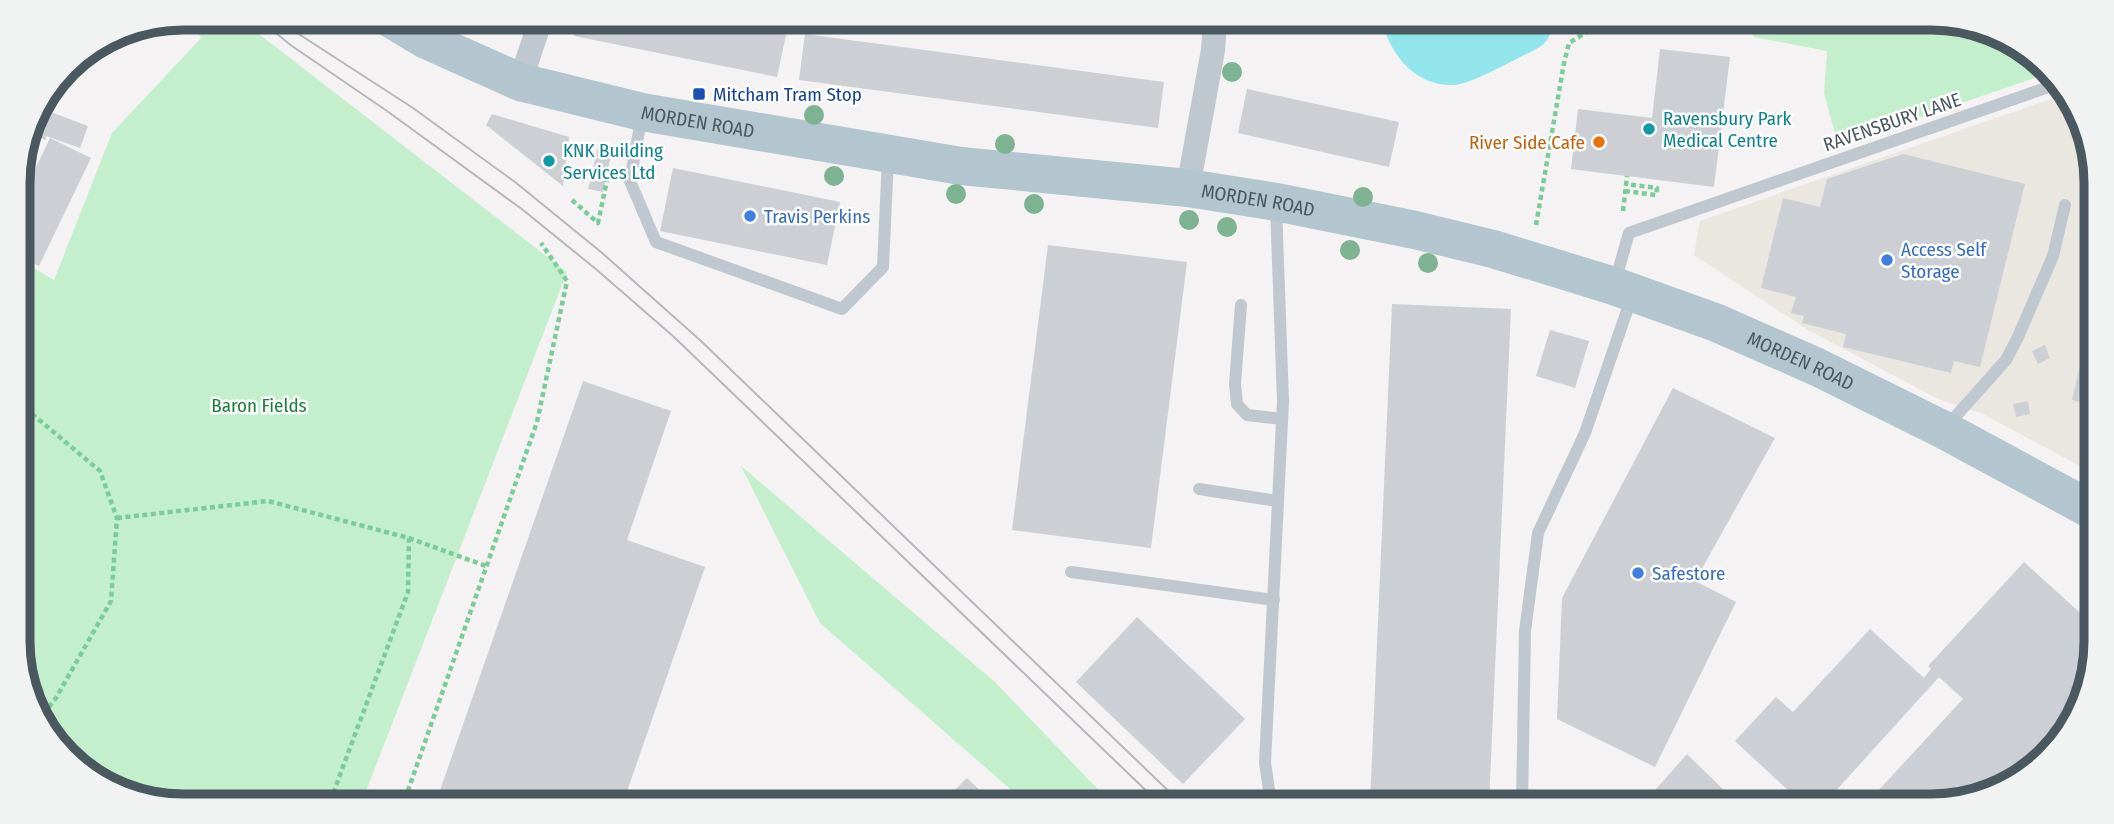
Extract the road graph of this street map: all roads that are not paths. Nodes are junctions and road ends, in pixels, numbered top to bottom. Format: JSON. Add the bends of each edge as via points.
{"nodes":[{"id":1,"x":409,"y":30,"type":"edge"},
{"id":2,"x":537,"y":30,"type":"edge"},
{"id":3,"x":1214,"y":30,"type":"edge"},
{"id":4,"x":520,"y":82,"type":"junction"},
{"id":5,"x":2049,"y":87,"type":"edge"},
{"id":6,"x":642,"y":112,"type":"junction"},
{"id":7,"x":888,"y":153,"type":"junction"},
{"id":8,"x":1188,"y":188,"type":"junction"},
{"id":9,"x":1276,"y":202,"type":"junction"},
{"id":10,"x":2065,"y":205,"type":"dead end"},
{"id":11,"x":1623,"y":289,"type":"junction"},
{"id":12,"x":1241,"y":305,"type":"dead end"},
{"id":13,"x":1282,"y":419,"type":"junction"},
{"id":14,"x":1944,"y":430,"type":"junction"},
{"id":15,"x":1199,"y":489,"type":"dead end"},
{"id":16,"x":1278,"y":501,"type":"junction"},
{"id":17,"x":2084,"y":506,"type":"edge"},
{"id":18,"x":1071,"y":572,"type":"dead end"},
{"id":19,"x":1273,"y":600,"type":"junction"},
{"id":20,"x":1269,"y":794,"type":"edge"},
{"id":21,"x":1522,"y":794,"type":"edge"}],
"edges":[{"from":1,"to":4,"type":"main road","name":"MORDEN ROAD"},
{"from":2,"to":4,"type":"street"},
{"from":3,"to":8,"type":"street"},
{"from":4,"to":6,"type":"main road","name":"MORDEN ROAD"},
{"from":5,"to":11,"type":"lane","name":"RAVENSBURY LANE","via":[[1629,233]]},
{"from":6,"to":7,"type":"main road","name":"MORDEN ROAD"},
{"from":6,"to":7,"type":"lane","via":[[630,181],[656,242],[842,309],[883,267]]},
{"from":7,"to":8,"type":"main road","name":"MORDEN ROAD","via":[[961,166]]},
{"from":8,"to":9,"type":"main road","name":"MORDEN ROAD"},
{"from":9,"to":11,"type":"main road","name":"MORDEN ROAD","via":[[1493,249]]},
{"from":9,"to":13,"type":"lane"},
{"from":10,"to":14,"type":"lane","via":[[2053,256],[2006,360]]},
{"from":11,"to":14,"type":"main road","name":"MORDEN ROAD","via":[[1717,323]]},
{"from":11,"to":21,"type":"lane","via":[[1585,433],[1538,533],[1525,631]]},
{"from":12,"to":13,"type":"lane","via":[[1237,404],[1247,415]]},
{"from":13,"to":16,"type":"lane"},
{"from":14,"to":17,"type":"main road","name":"MORDEN ROAD"},
{"from":15,"to":16,"type":"lane"},
{"from":16,"to":19,"type":"lane"},
{"from":18,"to":19,"type":"lane"},
{"from":19,"to":20,"type":"lane","via":[[1265,763]]}]}
